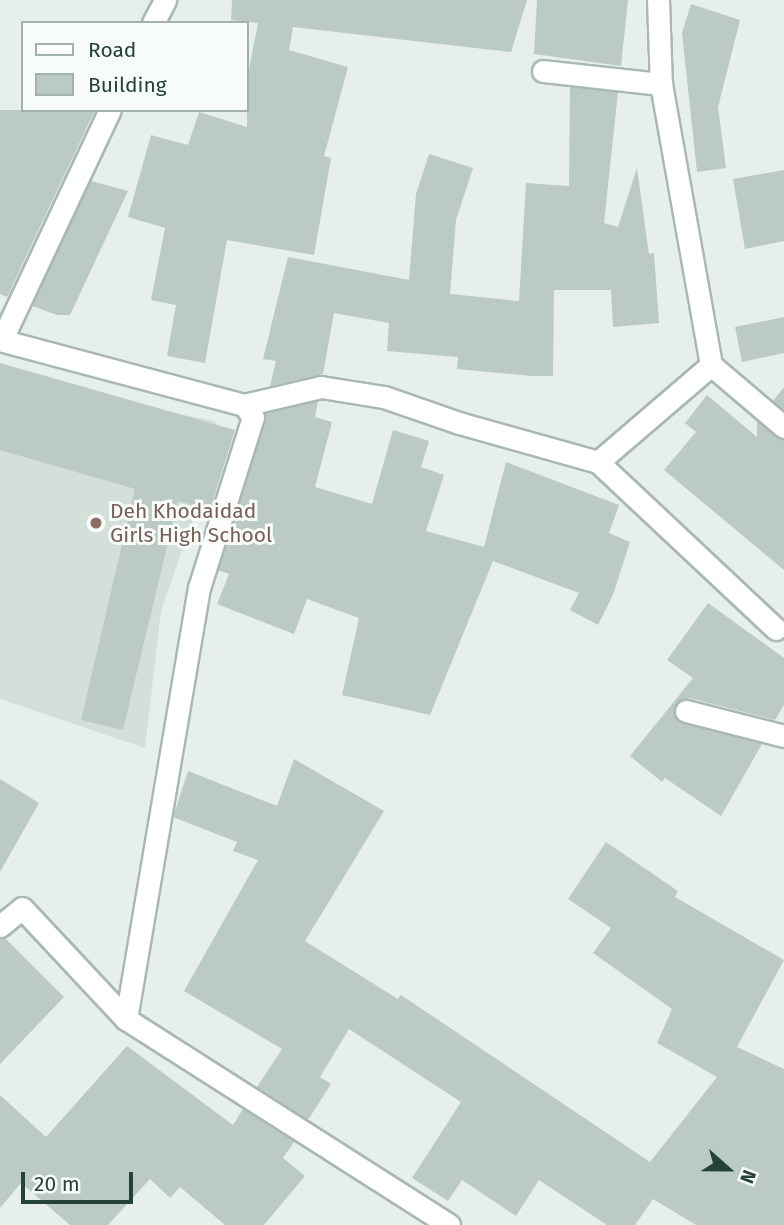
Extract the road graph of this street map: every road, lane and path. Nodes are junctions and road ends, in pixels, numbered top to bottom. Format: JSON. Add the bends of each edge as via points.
{"nodes":[{"id":1,"x":165,"y":0,"type":"edge"},
{"id":2,"x":658,"y":0,"type":"edge"},
{"id":3,"x":154,"y":21,"type":"edge"},
{"id":4,"x":542,"y":71,"type":"dead end"},
{"id":5,"x":661,"y":84,"type":"junction"},
{"id":6,"x":109,"y":112,"type":"edge"},
{"id":7,"x":1,"y":339,"type":"edge"},
{"id":8,"x":711,"y":365,"type":"junction"},
{"id":9,"x":244,"y":405,"type":"junction"},
{"id":10,"x":784,"y":427,"type":"edge"},
{"id":11,"x":598,"y":462,"type":"junction"},
{"id":12,"x":776,"y":629,"type":"dead end"},
{"id":13,"x":686,"y":711,"type":"dead end"},
{"id":14,"x":784,"y":736,"type":"edge"},
{"id":15,"x":0,"y":926,"type":"edge"},
{"id":16,"x":126,"y":1019,"type":"junction"},
{"id":17,"x":449,"y":1225,"type":"edge"}],
"edges":[{"from":1,"to":3,"type":"street"},
{"from":2,"to":5,"type":"street"},
{"from":4,"to":5,"type":"street"},
{"from":5,"to":8,"type":"street"},
{"from":6,"to":7,"type":"street"},
{"from":7,"to":9,"type":"street"},
{"from":8,"to":10,"type":"street"},
{"from":8,"to":11,"type":"street"},
{"from":9,"to":11,"type":"street","via":[[321,387],[372,395]]},
{"from":9,"to":16,"type":"street","via":[[253,416],[199,588]]},
{"from":11,"to":12,"type":"street"},
{"from":13,"to":14,"type":"street"},
{"from":15,"to":16,"type":"street","via":[[22,908]]},
{"from":16,"to":17,"type":"street"}]}
